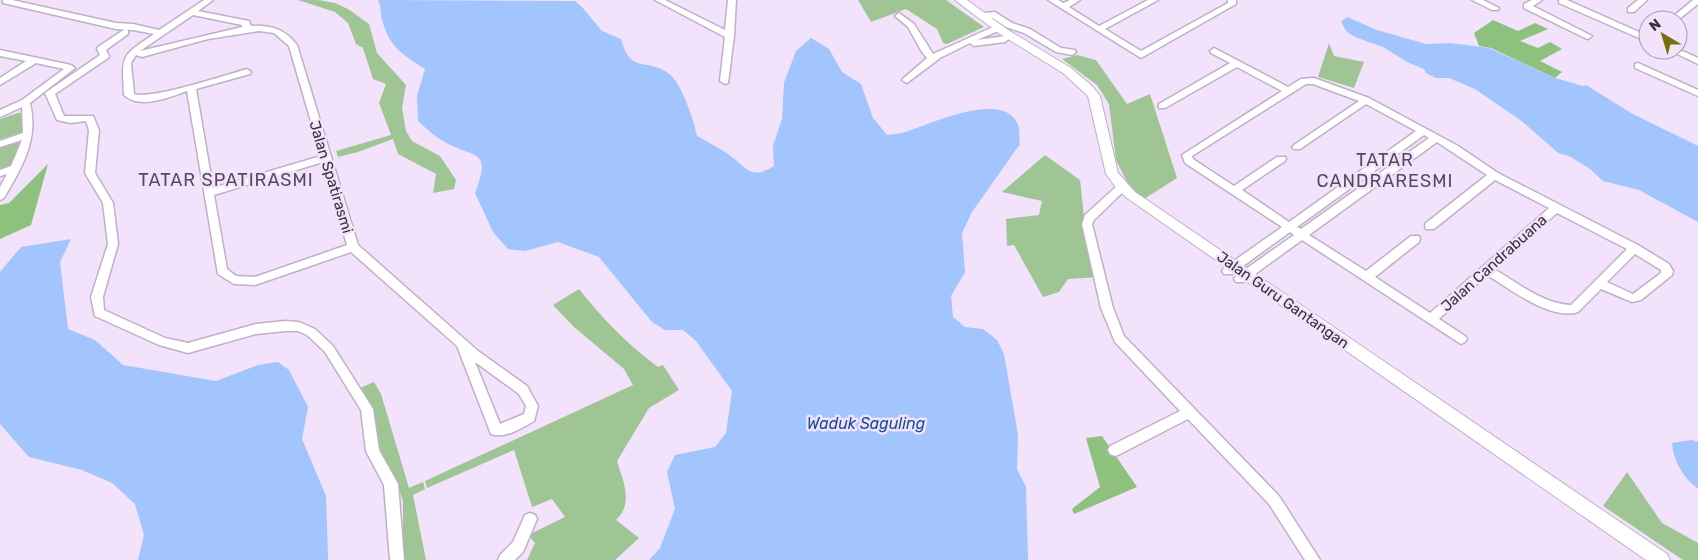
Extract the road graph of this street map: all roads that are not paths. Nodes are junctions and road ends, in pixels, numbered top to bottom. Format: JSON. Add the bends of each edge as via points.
{"nodes":[{"id":1,"x":210,"y":0,"type":"edge"},
{"id":2,"x":660,"y":0,"type":"edge"},
{"id":3,"x":732,"y":0,"type":"edge"},
{"id":4,"x":952,"y":0,"type":"edge"},
{"id":5,"x":960,"y":0,"type":"edge"},
{"id":6,"x":1052,"y":0,"type":"edge"},
{"id":7,"x":1076,"y":0,"type":"edge"},
{"id":8,"x":1154,"y":0,"type":"edge"},
{"id":9,"x":1232,"y":0,"type":"edge"},
{"id":10,"x":1476,"y":0,"type":"edge"},
{"id":11,"x":1538,"y":0,"type":"edge"},
{"id":12,"x":1643,"y":0,"type":"edge"},
{"id":13,"x":1698,"y":0,"type":"edge"},
{"id":14,"x":4,"y":1,"type":"edge"},
{"id":15,"x":1562,"y":1,"type":"edge"},
{"id":16,"x":1063,"y":7,"type":"junction"},
{"id":17,"x":1495,"y":8,"type":"dead end"},
{"id":18,"x":1631,"y":10,"type":"dead end"},
{"id":19,"x":1686,"y":10,"type":"edge"},
{"id":20,"x":191,"y":12,"type":"junction"},
{"id":21,"x":900,"y":16,"type":"dead end"},
{"id":22,"x":984,"y":16,"type":"junction"},
{"id":23,"x":120,"y":29,"type":"junction"},
{"id":24,"x":247,"y":29,"type":"junction"},
{"id":25,"x":1098,"y":29,"type":"junction"},
{"id":26,"x":993,"y":30,"type":"junction"},
{"id":27,"x":161,"y":33,"type":"junction"},
{"id":28,"x":1638,"y":35,"type":"edge"},
{"id":29,"x":730,"y":36,"type":"junction"},
{"id":30,"x":1588,"y":36,"type":"dead end"},
{"id":31,"x":153,"y":38,"type":"junction"},
{"id":32,"x":1005,"y":39,"type":"junction"},
{"id":33,"x":965,"y":44,"type":"junction"},
{"id":34,"x":1214,"y":51,"type":"dead end"},
{"id":35,"x":133,"y":52,"type":"junction"},
{"id":36,"x":1072,"y":52,"type":"dead end"},
{"id":37,"x":0,"y":53,"type":"edge"},
{"id":38,"x":932,"y":58,"type":"junction"},
{"id":39,"x":33,"y":61,"type":"junction"},
{"id":40,"x":1237,"y":63,"type":"junction"},
{"id":41,"x":1638,"y":66,"type":"dead end"},
{"id":42,"x":247,"y":72,"type":"dead end"},
{"id":43,"x":907,"y":80,"type":"dead end"},
{"id":44,"x":725,"y":81,"type":"dead end"},
{"id":45,"x":0,"y":82,"type":"edge"},
{"id":46,"x":191,"y":87,"type":"junction"},
{"id":47,"x":1289,"y":91,"type":"junction"},
{"id":48,"x":1697,"y":92,"type":"edge"},
{"id":49,"x":1366,"y":100,"type":"junction"},
{"id":50,"x":25,"y":102,"type":"junction"},
{"id":51,"x":1162,"y":106,"type":"dead end"},
{"id":52,"x":0,"y":114,"type":"edge"},
{"id":53,"x":1423,"y":131,"type":"junction"},
{"id":54,"x":28,"y":135,"type":"junction"},
{"id":55,"x":1436,"y":138,"type":"junction"},
{"id":56,"x":0,"y":144,"type":"edge"},
{"id":57,"x":1297,"y":147,"type":"dead end"},
{"id":58,"x":325,"y":158,"type":"junction"},
{"id":59,"x":1281,"y":159,"type":"dead end"},
{"id":60,"x":16,"y":168,"type":"junction"},
{"id":61,"x":0,"y":173,"type":"edge"},
{"id":62,"x":1494,"y":175,"type":"junction"},
{"id":63,"x":1345,"y":186,"type":"junction"},
{"id":64,"x":1120,"y":189,"type":"junction"},
{"id":65,"x":1235,"y":190,"type":"junction"},
{"id":66,"x":210,"y":193,"type":"junction"},
{"id":67,"x":1357,"y":194,"type":"junction"},
{"id":68,"x":0,"y":196,"type":"edge"},
{"id":69,"x":1556,"y":207,"type":"junction"},
{"id":70,"x":1430,"y":226,"type":"dead end"},
{"id":71,"x":1290,"y":227,"type":"junction"},
{"id":72,"x":1302,"y":234,"type":"junction"},
{"id":73,"x":1415,"y":239,"type":"dead end"},
{"id":74,"x":352,"y":247,"type":"junction"},
{"id":75,"x":1634,"y":248,"type":"junction"},
{"id":76,"x":1487,"y":270,"type":"junction"},
{"id":77,"x":1237,"y":273,"type":"junction"},
{"id":78,"x":1367,"y":277,"type":"junction"},
{"id":79,"x":1598,"y":283,"type":"junction"},
{"id":80,"x":1431,"y":319,"type":"junction"},
{"id":81,"x":1461,"y":340,"type":"dead end"},
{"id":82,"x":462,"y":343,"type":"junction"},
{"id":83,"x":1191,"y":412,"type":"junction"},
{"id":84,"x":1115,"y":450,"type":"dead end"},
{"id":85,"x":530,"y":520,"type":"dead end"},
{"id":86,"x":397,"y":560,"type":"edge"},
{"id":87,"x":505,"y":560,"type":"edge"},
{"id":88,"x":1313,"y":560,"type":"edge"},
{"id":89,"x":1646,"y":560,"type":"edge"},
{"id":90,"x":1661,"y":560,"type":"edge"}],
"edges":[{"from":1,"to":20,"type":"street"},
{"from":2,"to":29,"type":"street"},
{"from":3,"to":29,"type":"street"},
{"from":4,"to":26,"type":"street","name":"Jalan Guru Gantangan"},
{"from":5,"to":22,"type":"street","name":"Jalan Guru Gantangan"},
{"from":6,"to":16,"type":"street"},
{"from":7,"to":16,"type":"street"},
{"from":8,"to":25,"type":"street"},
{"from":9,"to":25,"type":"street","via":[[1232,4],[1141,55]]},
{"from":10,"to":17,"type":"street"},
{"from":11,"to":30,"type":"street","via":[[1526,6]]},
{"from":12,"to":18,"type":"street"},
{"from":13,"to":19,"type":"street"},
{"from":14,"to":23,"type":"street"},
{"from":15,"to":28,"type":"street"},
{"from":16,"to":25,"type":"street"},
{"from":20,"to":24,"type":"street","name":"Jalan Spatirasmi","via":[[246,23]]},
{"from":20,"to":27,"type":"street"},
{"from":21,"to":38,"type":"street","via":[[911,26]]},
{"from":22,"to":36,"type":"street","via":[[995,15],[1058,50]]},
{"from":22,"to":64,"type":"street","name":"Jalan Guru Gantangan","via":[[1080,80],[1091,91],[1112,174]]},
{"from":23,"to":27,"type":"street","via":[[132,27]]},
{"from":23,"to":31,"type":"street"},
{"from":23,"to":86,"type":"street","via":[[101,49],[105,56],[50,93],[60,118],[90,118],[94,130],[90,173],[108,203],[113,244],[97,297],[99,313],[163,342],[188,348],[256,329],[285,326],[311,332],[328,349],[366,409],[373,451],[391,484]]},
{"from":24,"to":35,"type":"street","name":"Jalan Spatirasmi","via":[[142,54]]},
{"from":24,"to":58,"type":"street","name":"Jalan Spatirasmi","via":[[272,29],[293,45]]},
{"from":26,"to":32,"type":"street","name":"Jalan Guru Gantangan"},
{"from":26,"to":33,"type":"street"},
{"from":27,"to":31,"type":"street"},
{"from":29,"to":44,"type":"street"},
{"from":31,"to":35,"type":"street"},
{"from":32,"to":33,"type":"street"},
{"from":32,"to":64,"type":"street","name":"Jalan Guru Gantangan","via":[[1085,94],[1105,174]]},
{"from":33,"to":38,"type":"street"},
{"from":34,"to":40,"type":"street"},
{"from":35,"to":46,"type":"street","via":[[127,63],[129,95],[134,99]]},
{"from":37,"to":39,"type":"street"},
{"from":38,"to":43,"type":"street"},
{"from":39,"to":45,"type":"street"},
{"from":39,"to":50,"type":"street","via":[[71,68]]},
{"from":40,"to":47,"type":"street"},
{"from":40,"to":51,"type":"street"},
{"from":41,"to":48,"type":"street"},
{"from":42,"to":46,"type":"street"},
{"from":46,"to":66,"type":"street"},
{"from":47,"to":49,"type":"street","via":[[1308,80]]},
{"from":47,"to":65,"type":"street","via":[[1187,155],[1186,158]]},
{"from":49,"to":53,"type":"street"},
{"from":49,"to":57,"type":"street"},
{"from":50,"to":52,"type":"street"},
{"from":50,"to":54,"type":"street"},
{"from":53,"to":55,"type":"street"},
{"from":53,"to":63,"type":"street"},
{"from":54,"to":56,"type":"street"},
{"from":54,"to":60,"type":"street"},
{"from":55,"to":62,"type":"street"},
{"from":55,"to":67,"type":"street"},
{"from":58,"to":66,"type":"street"},
{"from":58,"to":74,"type":"street","name":"Jalan Spatirasmi"},
{"from":59,"to":65,"type":"street"},
{"from":60,"to":61,"type":"street"},
{"from":60,"to":68,"type":"street"},
{"from":62,"to":69,"type":"street"},
{"from":62,"to":70,"type":"street"},
{"from":63,"to":67,"type":"street"},
{"from":63,"to":71,"type":"street"},
{"from":64,"to":77,"type":"street","name":"Jalan Guru Gantangan"},
{"from":64,"to":83,"type":"street","via":[[1089,218],[1087,224],[1112,327],[1118,339],[1139,362]]},
{"from":65,"to":71,"type":"street"},
{"from":66,"to":74,"type":"street","via":[[222,270],[234,280],[255,281]]},
{"from":67,"to":72,"type":"street"},
{"from":69,"to":75,"type":"street"},
{"from":69,"to":76,"type":"street","name":"Jalan Candrabuana"},
{"from":71,"to":72,"type":"street"},
{"from":71,"to":77,"type":"street"},
{"from":72,"to":77,"type":"street"},
{"from":72,"to":78,"type":"street"},
{"from":73,"to":78,"type":"street"},
{"from":74,"to":82,"type":"street","name":"Jalan Spatirasmi"},
{"from":75,"to":79,"type":"street"},
{"from":75,"to":79,"type":"street","via":[[1665,267],[1666,275],[1632,298]]},
{"from":76,"to":79,"type":"street","via":[[1547,304],[1566,310],[1574,309]]},
{"from":76,"to":80,"type":"street","name":"Jalan Candrabuana"},
{"from":77,"to":89,"type":"street","name":"Jalan Guru Gantangan"},
{"from":77,"to":90,"type":"street","name":"Jalan Guru Gantangan"},
{"from":78,"to":80,"type":"street"},
{"from":80,"to":81,"type":"street"},
{"from":82,"to":82,"type":"street","name":"Jalan Spatirasmi","via":[[523,390],[532,406],[529,417],[496,430]]},
{"from":83,"to":84,"type":"street"},
{"from":83,"to":88,"type":"street","via":[[1274,500]]},
{"from":85,"to":87,"type":"street","via":[[518,546]]}]}
